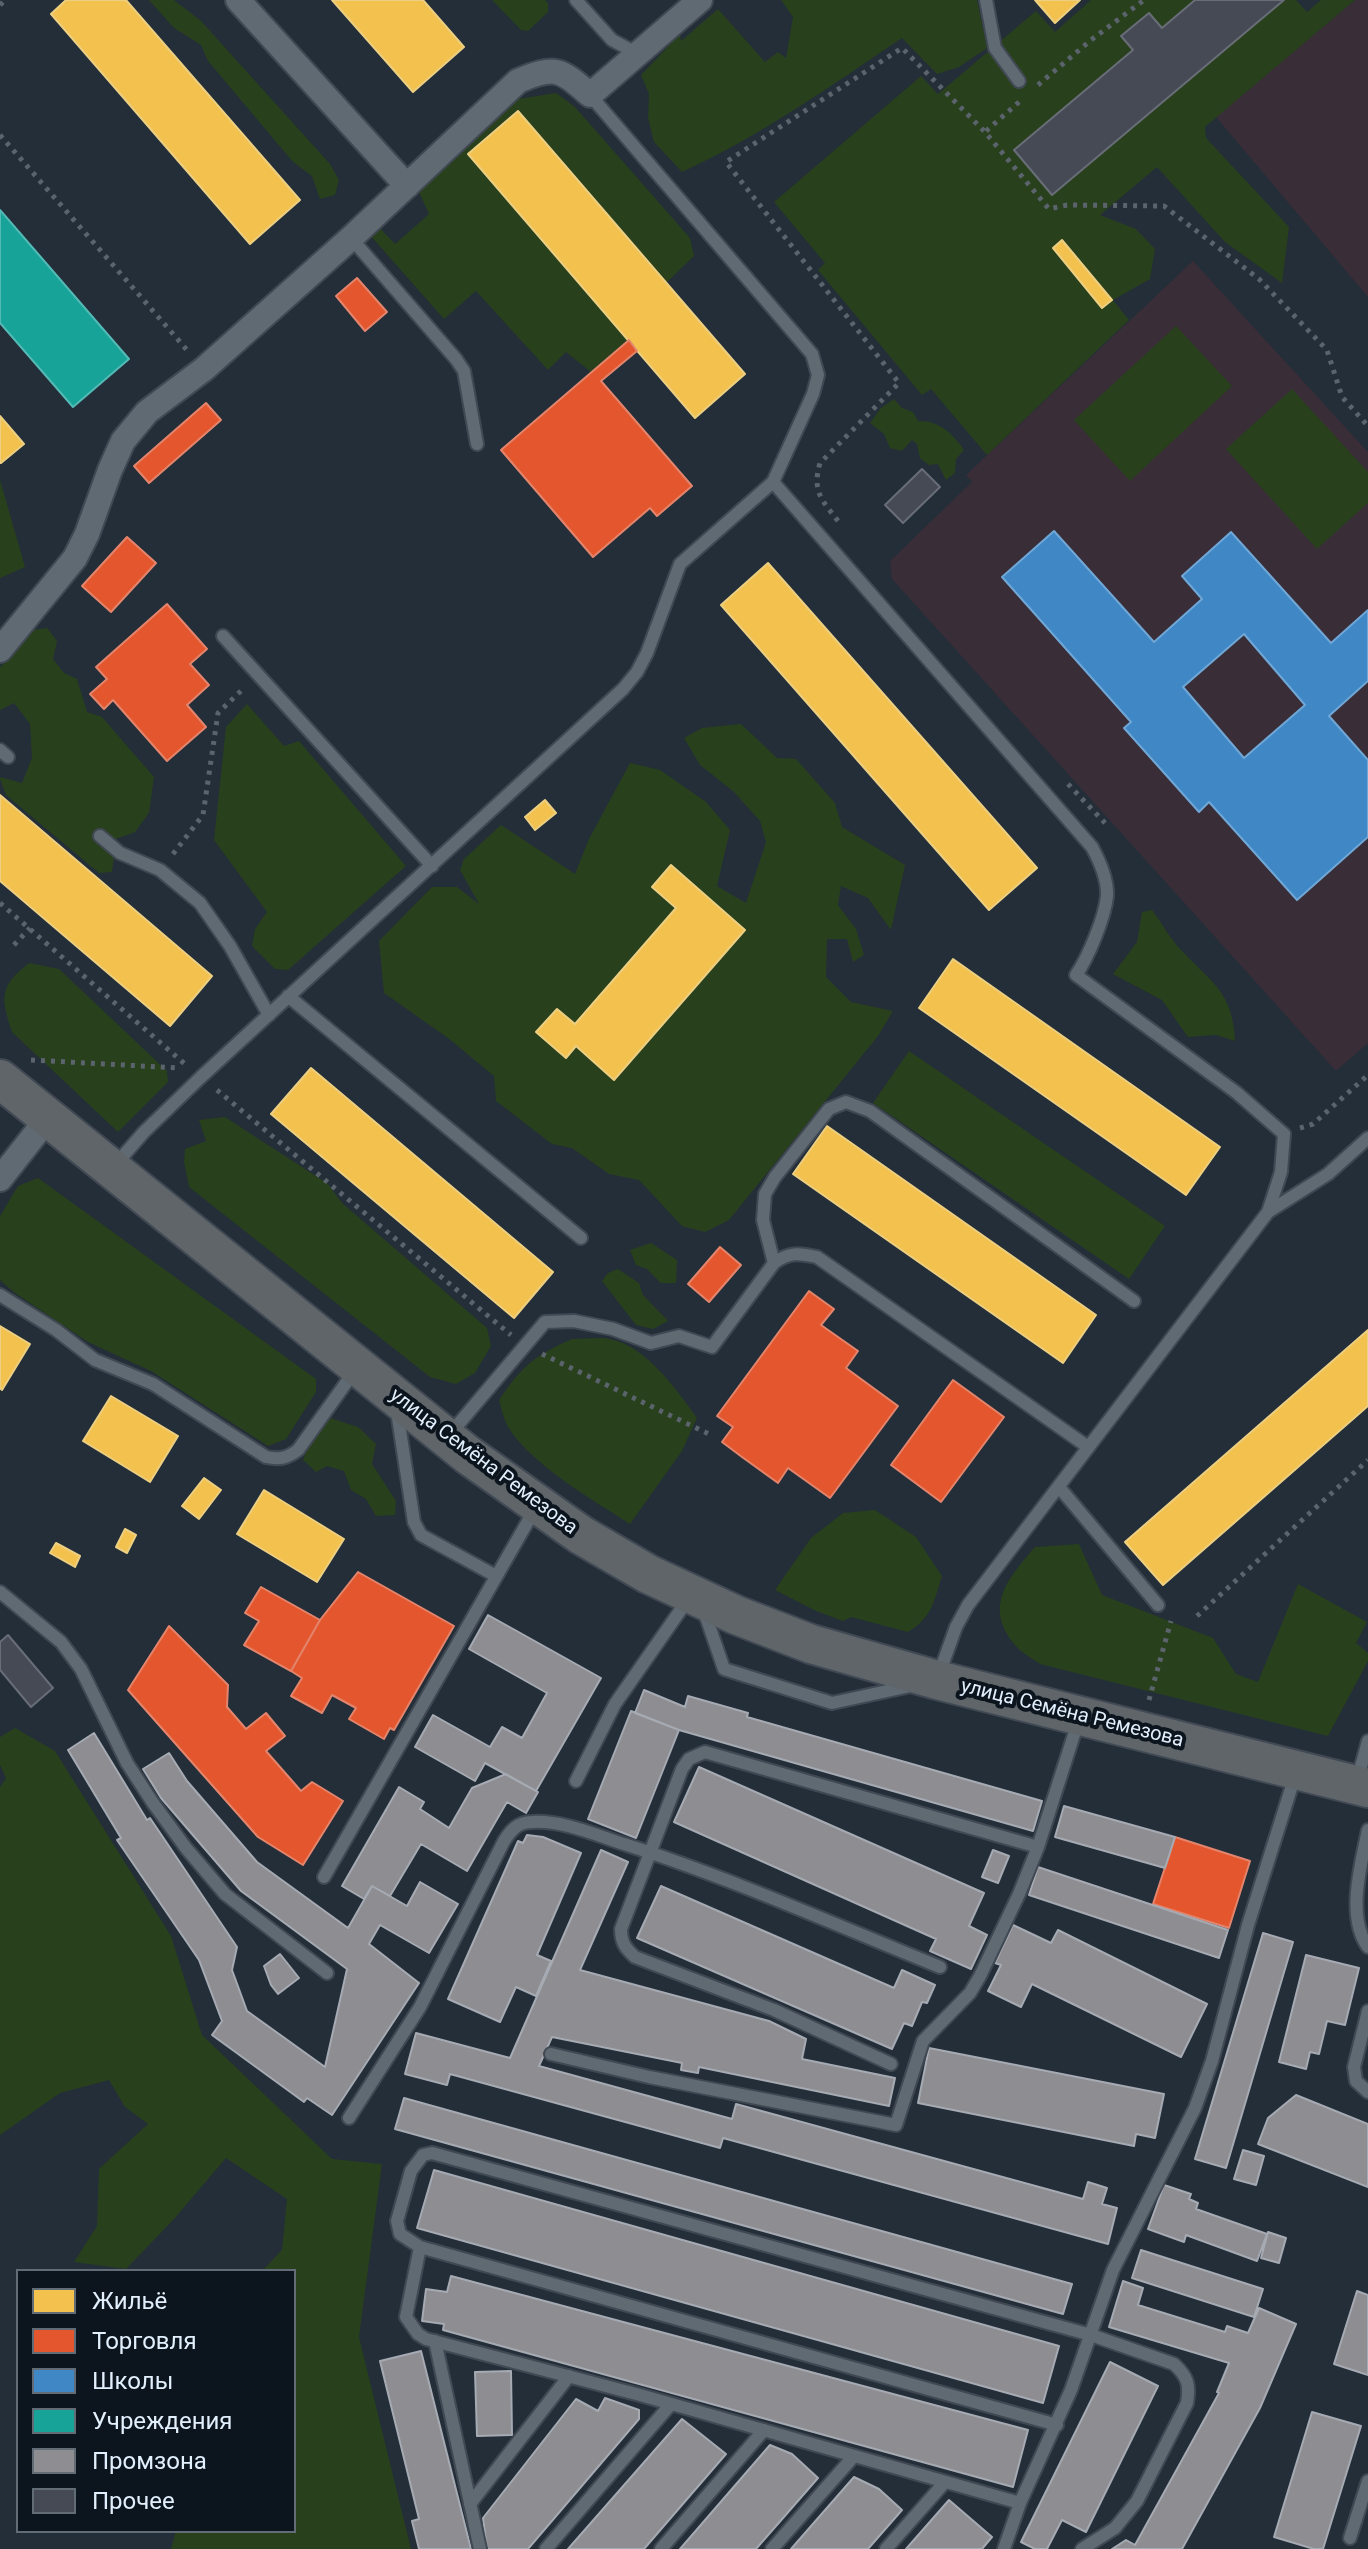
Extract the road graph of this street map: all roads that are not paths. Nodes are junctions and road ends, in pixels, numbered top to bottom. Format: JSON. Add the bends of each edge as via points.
{"nodes":[{"id":1,"x":238,"y":0,"type":"edge"},
{"id":2,"x":576,"y":0,"type":"edge"},
{"id":3,"x":700,"y":0,"type":"edge"},
{"id":4,"x":986,"y":0,"type":"edge"},
{"id":5,"x":638,"y":54,"type":"junction"},
{"id":6,"x":1019,"y":81,"type":"dead end"},
{"id":7,"x":590,"y":95,"type":"junction"},
{"id":8,"x":407,"y":186,"type":"junction"},
{"id":9,"x":351,"y":238,"type":"junction"},
{"id":10,"x":477,"y":444,"type":"dead end"},
{"id":11,"x":773,"y":482,"type":"junction"},
{"id":12,"x":223,"y":636,"type":"dead end"},
{"id":13,"x":0,"y":650,"type":"edge"},
{"id":14,"x":100,"y":836,"type":"dead end"},
{"id":15,"x":432,"y":866,"type":"junction"},
{"id":16,"x":288,"y":996,"type":"junction"},
{"id":17,"x":269,"y":1015,"type":"junction"},
{"id":18,"x":15,"y":1070,"type":"edge"},
{"id":19,"x":48,"y":1118,"type":"junction"},
{"id":20,"x":1368,"y":1138,"type":"edge"},
{"id":21,"x":111,"y":1170,"type":"junction"},
{"id":22,"x":0,"y":1179,"type":"edge"},
{"id":23,"x":1268,"y":1212,"type":"junction"},
{"id":24,"x":581,"y":1238,"type":"dead end"},
{"id":25,"x":774,"y":1263,"type":"junction"},
{"id":26,"x":0,"y":1295,"type":"edge"},
{"id":27,"x":1134,"y":1301,"type":"dead end"},
{"id":28,"x":358,"y":1366,"type":"junction"},
{"id":29,"x":395,"y":1396,"type":"junction"},
{"id":30,"x":447,"y":1438,"type":"junction"},
{"id":31,"x":1088,"y":1447,"type":"junction"},
{"id":32,"x":1059,"y":1487,"type":"junction"},
{"id":33,"x":537,"y":1505,"type":"junction"},
{"id":34,"x":496,"y":1576,"type":"junction"},
{"id":35,"x":0,"y":1592,"type":"edge"},
{"id":36,"x":696,"y":1598,"type":"junction"},
{"id":37,"x":1158,"y":1605,"type":"dead end"},
{"id":38,"x":937,"y":1680,"type":"junction"},
{"id":39,"x":1080,"y":1716,"type":"junction"},
{"id":40,"x":1368,"y":1741,"type":"edge"},
{"id":41,"x":1297,"y":1770,"type":"junction"},
{"id":42,"x":576,"y":1781,"type":"dead end"},
{"id":43,"x":1362,"y":1786,"type":"edge"},
{"id":44,"x":1368,"y":1830,"type":"edge"},
{"id":45,"x":1038,"y":1847,"type":"junction"},
{"id":46,"x":650,"y":1852,"type":"junction"},
{"id":47,"x":324,"y":1877,"type":"dead end"},
{"id":48,"x":1368,"y":1947,"type":"edge"},
{"id":49,"x":940,"y":1967,"type":"dead end"},
{"id":50,"x":327,"y":1973,"type":"dead end"},
{"id":51,"x":1367,"y":2017,"type":"edge"},
{"id":52,"x":551,"y":2054,"type":"dead end"},
{"id":53,"x":891,"y":2064,"type":"dead end"},
{"id":54,"x":1368,"y":2092,"type":"edge"},
{"id":55,"x":349,"y":2118,"type":"dead end"},
{"id":56,"x":420,"y":2247,"type":"junction"},
{"id":57,"x":1091,"y":2335,"type":"junction"},
{"id":58,"x":435,"y":2341,"type":"junction"},
{"id":59,"x":569,"y":2376,"type":"junction"},
{"id":60,"x":671,"y":2404,"type":"junction"},
{"id":61,"x":1057,"y":2425,"type":"junction"},
{"id":62,"x":764,"y":2430,"type":"junction"},
{"id":63,"x":854,"y":2456,"type":"junction"},
{"id":64,"x":1368,"y":2481,"type":"edge"},
{"id":65,"x":945,"y":2482,"type":"junction"},
{"id":66,"x":1020,"y":2503,"type":"junction"},
{"id":67,"x":470,"y":2504,"type":"junction"},
{"id":68,"x":1350,"y":2538,"type":"dead end"},
{"id":69,"x":480,"y":2549,"type":"edge"},
{"id":70,"x":546,"y":2549,"type":"edge"},
{"id":71,"x":661,"y":2549,"type":"edge"},
{"id":72,"x":772,"y":2549,"type":"edge"},
{"id":73,"x":886,"y":2549,"type":"edge"},
{"id":74,"x":1004,"y":2549,"type":"edge"},
{"id":75,"x":1082,"y":2549,"type":"edge"}],
"edges":[{"from":1,"to":8,"type":"street"},
{"from":2,"to":5,"type":"lane","via":[[612,40]]},
{"from":3,"to":5,"type":"street"},
{"from":4,"to":6,"type":"lane","via":[[995,48]]},
{"from":5,"to":7,"type":"street"},
{"from":7,"to":8,"type":"street","via":[[566,75],[543,71],[518,81]]},
{"from":7,"to":11,"type":"lane","via":[[812,354],[818,375],[813,394]]},
{"from":8,"to":9,"type":"street"},
{"from":9,"to":10,"type":"lane","via":[[464,371]]},
{"from":9,"to":13,"type":"street","via":[[204,369],[147,412],[123,441],[75,558]]},
{"from":11,"to":15,"type":"lane","via":[[680,564],[647,653],[623,689]]},
{"from":11,"to":23,"type":"lane","via":[[1092,847],[1107,895],[1089,956],[1076,975],[1237,1093],[1284,1134],[1281,1172]]},
{"from":12,"to":15,"type":"lane"},
{"from":14,"to":17,"type":"lane","via":[[120,853],[160,870],[200,903]]},
{"from":15,"to":16,"type":"lane"},
{"from":16,"to":17,"type":"lane"},
{"from":16,"to":24,"type":"lane"},
{"from":17,"to":21,"type":"lane","via":[[151,1125]]},
{"from":18,"to":19,"type":"main road","name":"улица Семёна Ремезова"},
{"from":19,"to":21,"type":"main road","name":"улица Семёна Ремезова"},
{"from":19,"to":22,"type":"street"},
{"from":20,"to":23,"type":"lane","via":[[1328,1174]]},
{"from":21,"to":28,"type":"main road","name":"улица Семёна Ремезова"},
{"from":23,"to":31,"type":"lane"},
{"from":25,"to":27,"type":"lane","via":[[763,1220],[765,1194],[829,1109],[846,1102],[870,1111]]},
{"from":25,"to":30,"type":"lane","via":[[712,1347],[679,1336],[651,1343],[574,1321],[545,1322]]},
{"from":25,"to":31,"type":"lane","via":[[798,1253],[817,1257]]},
{"from":26,"to":28,"type":"lane","via":[[95,1360],[153,1384],[266,1457],[289,1457],[298,1450]]},
{"from":28,"to":29,"type":"main road","name":"улица Семёна Ремезова"},
{"from":29,"to":30,"type":"main road","name":"улица Семёна Ремезова"},
{"from":29,"to":34,"type":"lane","via":[[414,1522],[421,1535]]},
{"from":30,"to":33,"type":"main road","name":"улица Семёна Ремезова"},
{"from":31,"to":32,"type":"lane"},
{"from":32,"to":37,"type":"lane"},
{"from":32,"to":38,"type":"lane","via":[[968,1605]]},
{"from":33,"to":34,"type":"lane"},
{"from":33,"to":36,"type":"main road","name":"улица Семёна Ремезова"},
{"from":34,"to":47,"type":"lane"},
{"from":35,"to":50,"type":"lane","via":[[61,1642],[153,1803],[225,1894]]},
{"from":36,"to":38,"type":"main road","name":"улица Семёна Ремезова","via":[[811,1644]]},
{"from":36,"to":38,"type":"lane","via":[[724,1669],[832,1703]]},
{"from":36,"to":42,"type":"lane","via":[[615,1704]]},
{"from":38,"to":39,"type":"main road","name":"улица Семёна Ремезова"},
{"from":39,"to":41,"type":"main road","name":"улица Семёна Ремезова"},
{"from":39,"to":45,"type":"lane"},
{"from":40,"to":43,"type":"lane"},
{"from":41,"to":43,"type":"main road","name":"улица Семёна Ремезова"},
{"from":41,"to":57,"type":"lane","via":[[1195,2108],[1113,2270]]},
{"from":44,"to":48,"type":"lane","via":[[1357,1921]]},
{"from":45,"to":46,"type":"lane","via":[[705,1752],[682,1769]]},
{"from":45,"to":52,"type":"lane","via":[[980,1976],[918,2049],[896,2125]]},
{"from":46,"to":49,"type":"lane"},
{"from":46,"to":53,"type":"lane","via":[[621,1929],[626,1950]]},
{"from":46,"to":55,"type":"lane","via":[[546,1823],[531,1821],[511,1830],[420,2007]]},
{"from":51,"to":54,"type":"lane","via":[[1354,2067],[1356,2081]]},
{"from":56,"to":57,"type":"lane","via":[[400,2234],[397,2221],[411,2171],[423,2155],[432,2153]]},
{"from":56,"to":58,"type":"lane","via":[[406,2317],[418,2334]]},
{"from":56,"to":61,"type":"lane"},
{"from":57,"to":61,"type":"lane"},
{"from":57,"to":75,"type":"lane","via":[[1174,2364],[1189,2387],[1187,2403],[1137,2501],[1115,2528]]},
{"from":58,"to":59,"type":"lane"},
{"from":58,"to":67,"type":"lane"},
{"from":59,"to":60,"type":"lane"},
{"from":59,"to":67,"type":"lane"},
{"from":60,"to":62,"type":"lane"},
{"from":60,"to":70,"type":"lane"},
{"from":61,"to":66,"type":"lane"},
{"from":62,"to":63,"type":"lane"},
{"from":62,"to":71,"type":"lane"},
{"from":63,"to":65,"type":"lane"},
{"from":63,"to":72,"type":"lane"},
{"from":64,"to":68,"type":"lane"},
{"from":65,"to":66,"type":"lane"},
{"from":65,"to":73,"type":"lane"},
{"from":66,"to":74,"type":"lane"},
{"from":67,"to":69,"type":"lane"}]}
